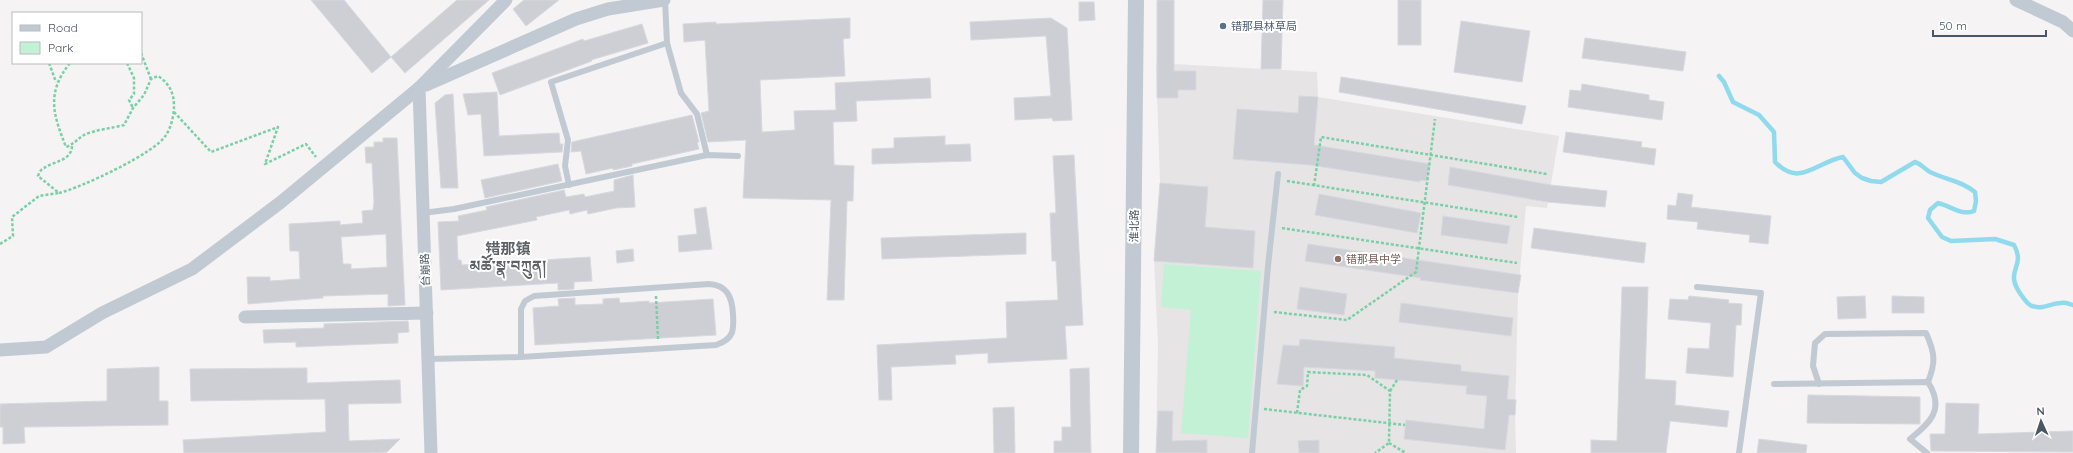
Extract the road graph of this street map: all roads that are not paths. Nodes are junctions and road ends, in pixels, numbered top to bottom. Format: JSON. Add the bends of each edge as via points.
{"nodes":[{"id":1,"x":506,"y":0,"type":"edge"},
{"id":2,"x":664,"y":0,"type":"edge"},
{"id":3,"x":1136,"y":0,"type":"edge"},
{"id":4,"x":2016,"y":0,"type":"edge"},
{"id":5,"x":2073,"y":31,"type":"edge"},
{"id":6,"x":667,"y":43,"type":"junction"},
{"id":7,"x":419,"y":88,"type":"junction"},
{"id":8,"x":707,"y":155,"type":"junction"},
{"id":9,"x":738,"y":156,"type":"dead end"},
{"id":10,"x":1277,"y":177,"type":"road end"},
{"id":11,"x":569,"y":185,"type":"junction"},
{"id":12,"x":423,"y":213,"type":"junction"},
{"id":13,"x":1697,"y":287,"type":"dead end"},
{"id":14,"x":427,"y":313,"type":"junction"},
{"id":15,"x":245,"y":317,"type":"dead end"},
{"id":16,"x":0,"y":350,"type":"edge"},
{"id":17,"x":522,"y":357,"type":"junction"},
{"id":18,"x":428,"y":359,"type":"junction"},
{"id":19,"x":1928,"y":382,"type":"junction"},
{"id":20,"x":1774,"y":384,"type":"dead end"},
{"id":21,"x":1819,"y":384,"type":"junction"},
{"id":22,"x":431,"y":453,"type":"edge"},
{"id":23,"x":1131,"y":453,"type":"edge"},
{"id":24,"x":1252,"y":453,"type":"edge"},
{"id":25,"x":1739,"y":453,"type":"edge"},
{"id":26,"x":1927,"y":453,"type":"edge"}],
"edges":[{"from":1,"to":7,"type":"street"},
{"from":2,"to":6,"type":"lane"},
{"from":2,"to":7,"type":"street","via":[[608,10],[576,19]]},
{"from":3,"to":23,"type":"street","name":"淮北路"},
{"from":4,"to":5,"type":"street","via":[[2063,22]]},
{"from":6,"to":8,"type":"lane","via":[[681,93],[697,114]]},
{"from":6,"to":11,"type":"lane","via":[[550,82],[568,140],[565,166]]},
{"from":7,"to":12,"type":"street","name":"台崩路"},
{"from":7,"to":16,"type":"street","via":[[281,202],[192,269],[102,313],[46,347]]},
{"from":8,"to":9,"type":"lane"},
{"from":8,"to":11,"type":"lane"},
{"from":10,"to":24,"type":"lane"},
{"from":11,"to":12,"type":"lane"},
{"from":12,"to":14,"type":"street","name":"台崩路"},
{"from":13,"to":25,"type":"lane","via":[[1761,293]]},
{"from":14,"to":15,"type":"street"},
{"from":14,"to":18,"type":"street","name":"台崩路"},
{"from":17,"to":17,"type":"lane","via":[[716,345],[728,339],[734,329],[732,300],[723,288],[709,284],[539,295],[529,298],[520,309]]},
{"from":17,"to":18,"type":"lane"},
{"from":18,"to":22,"type":"street","name":"台崩路"},
{"from":19,"to":21,"type":"lane"},
{"from":19,"to":21,"type":"lane","via":[[1933,368],[1934,350],[1926,333],[1825,334],[1815,342],[1813,366]]},
{"from":19,"to":26,"type":"lane","via":[[1937,404],[1929,424],[1910,438]]},
{"from":20,"to":21,"type":"lane"}]}
